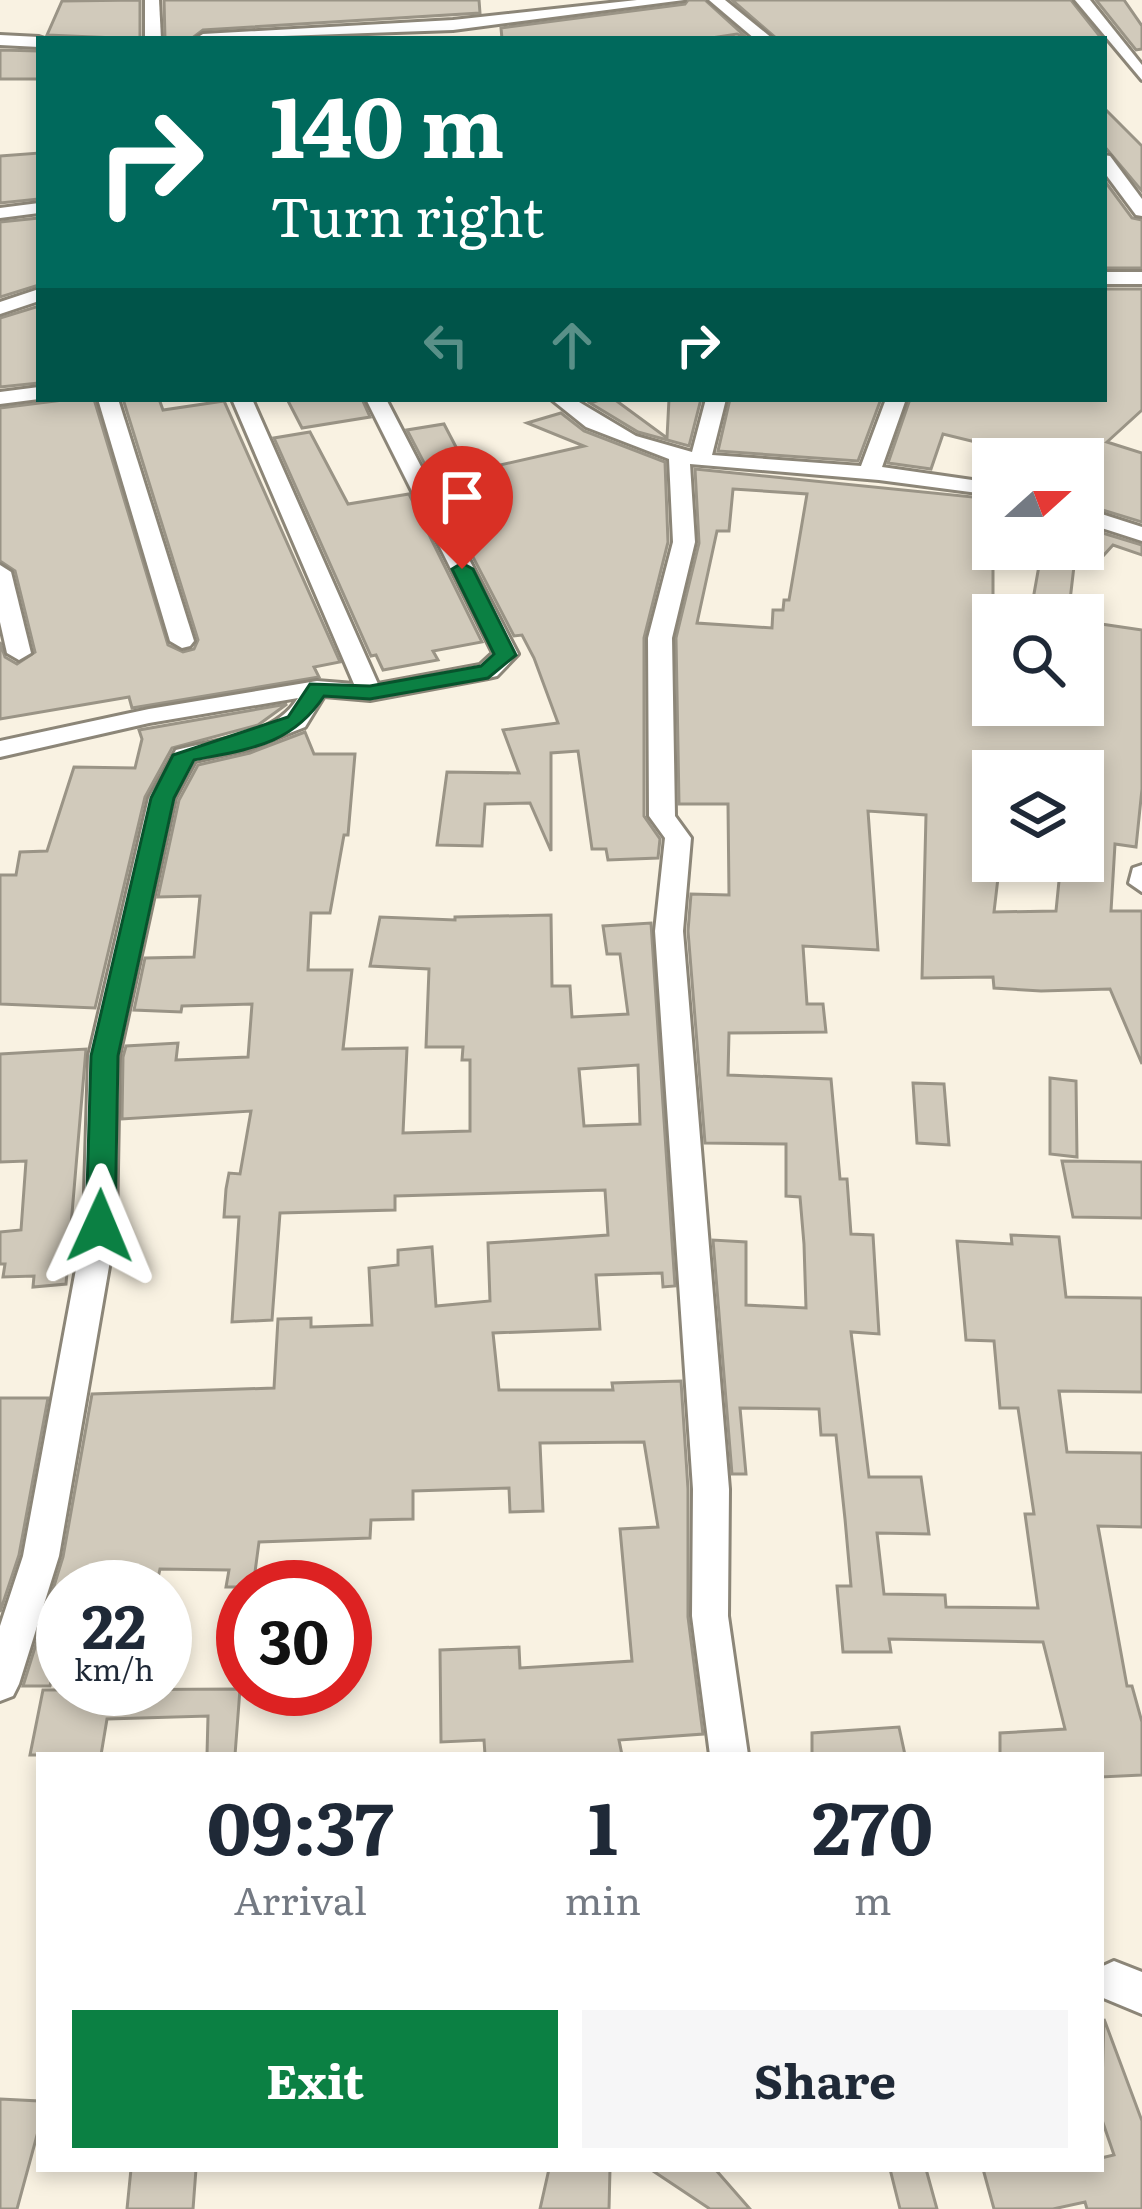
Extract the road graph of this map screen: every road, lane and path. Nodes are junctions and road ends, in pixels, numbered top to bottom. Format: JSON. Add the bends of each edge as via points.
{"nodes":[{"id":1,"x":152,"y":0,"type":"edge"},
{"id":2,"x":677,"y":0,"type":"edge"},
{"id":3,"x":716,"y":0,"type":"edge"},
{"id":4,"x":1082,"y":0,"type":"edge"},
{"id":5,"x":0,"y":21,"type":"edge"},
{"id":6,"x":152,"y":36,"type":"edge"},
{"id":7,"x":257,"y":36,"type":"edge"},
{"id":8,"x":761,"y":36,"type":"edge"},
{"id":9,"x":0,"y":40,"type":"edge"},
{"id":10,"x":34,"y":41,"type":"edge"},
{"id":11,"x":1142,"y":75,"type":"edge"},
{"id":12,"x":1108,"y":164,"type":"edge"},
{"id":13,"x":1142,"y":168,"type":"edge"},
{"id":14,"x":36,"y":208,"type":"edge"},
{"id":15,"x":1142,"y":211,"type":"edge"},
{"id":16,"x":0,"y":213,"type":"edge"},
{"id":17,"x":1107,"y":278,"type":"edge"},
{"id":18,"x":1142,"y":278,"type":"edge"},
{"id":19,"x":36,"y":296,"type":"edge"},
{"id":20,"x":0,"y":308,"type":"edge"},
{"id":21,"x":36,"y":393,"type":"edge"},
{"id":22,"x":0,"y":398,"type":"edge"},
{"id":23,"x":108,"y":402,"type":"edge"},
{"id":24,"x":243,"y":402,"type":"edge"},
{"id":25,"x":378,"y":402,"type":"edge"},
{"id":26,"x":564,"y":402,"type":"edge"},
{"id":27,"x":715,"y":402,"type":"edge"},
{"id":28,"x":895,"y":402,"type":"edge"},
{"id":29,"x":690,"y":457,"type":"junction"},
{"id":30,"x":869,"y":473,"type":"junction"},
{"id":31,"x":972,"y":486,"type":"edge"},
{"id":32,"x":1104,"y":522,"type":"edge"},
{"id":33,"x":1142,"y":534,"type":"edge"},
{"id":34,"x":0,"y":572,"type":"edge"},
{"id":35,"x":182,"y":641,"type":"dead end"},
{"id":36,"x":19,"y":653,"type":"dead end"},
{"id":37,"x":317,"y":688,"type":"junction"},
{"id":38,"x":370,"y":693,"type":"junction"},
{"id":39,"x":0,"y":749,"type":"edge"},
{"id":40,"x":0,"y":1684,"type":"edge"},
{"id":41,"x":729,"y":1752,"type":"edge"}],
"edges":[{"from":1,"to":6,"type":"street"},
{"from":2,"to":7,"type":"street"},
{"from":3,"to":8,"type":"street"},
{"from":4,"to":11,"type":"street"},
{"from":5,"to":10,"type":"street"},
{"from":9,"to":10,"type":"street"},
{"from":12,"to":13,"type":"street"},
{"from":12,"to":15,"type":"street"},
{"from":14,"to":16,"type":"street"},
{"from":17,"to":18,"type":"street"},
{"from":19,"to":20,"type":"street"},
{"from":21,"to":22,"type":"street"},
{"from":23,"to":35,"type":"street"},
{"from":24,"to":38,"type":"street"},
{"from":25,"to":38,"type":"street","via":[[506,655],[488,671]]},
{"from":26,"to":29,"type":"street","via":[[640,446]]},
{"from":27,"to":29,"type":"street"},
{"from":28,"to":30,"type":"street"},
{"from":29,"to":30,"type":"street"},
{"from":29,"to":41,"type":"street","via":[[684,542],[660,638],[662,816],[679,838],[669,931],[707,1424],[710,1616]]},
{"from":30,"to":31,"type":"street"},
{"from":32,"to":33,"type":"street"},
{"from":34,"to":36,"type":"street"},
{"from":37,"to":38,"type":"street"},
{"from":37,"to":39,"type":"street"},
{"from":37,"to":40,"type":"street","via":[[296,722],[185,755],[162,798],[104,1056],[100,1226],[41,1556]]}]}
